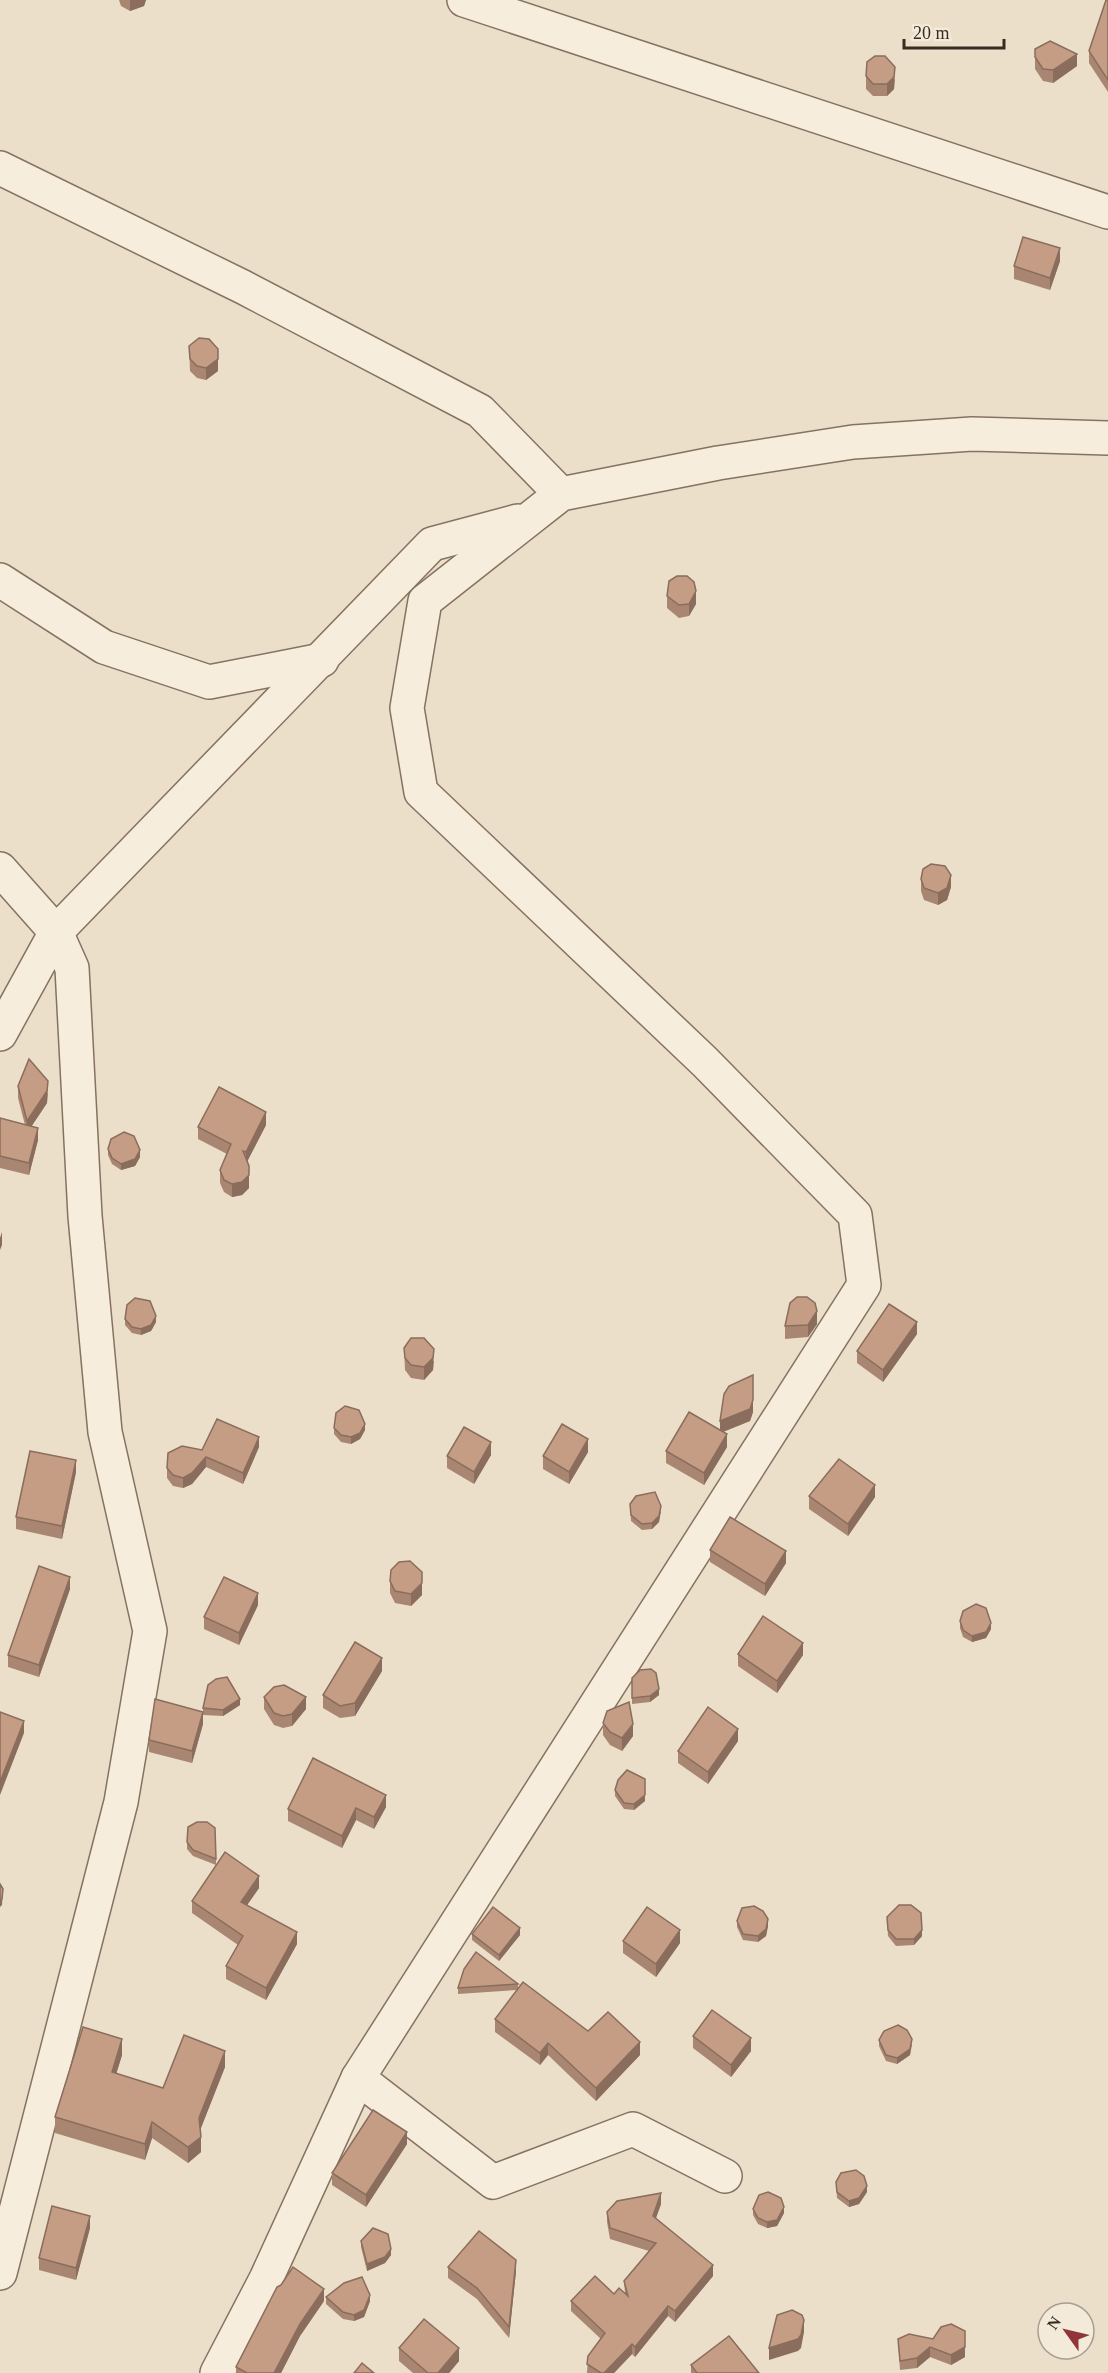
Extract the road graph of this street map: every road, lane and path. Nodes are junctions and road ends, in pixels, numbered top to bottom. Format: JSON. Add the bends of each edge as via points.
{"nodes":[{"id":1,"x":464,"y":0,"type":"edge"},
{"id":2,"x":0,"y":168,"type":"edge"},
{"id":3,"x":1108,"y":212,"type":"edge"},
{"id":4,"x":1108,"y":438,"type":"edge"},
{"id":5,"x":561,"y":494,"type":"junction"},
{"id":6,"x":531,"y":518,"type":"junction"},
{"id":7,"x":0,"y":580,"type":"edge"},
{"id":8,"x":322,"y":660,"type":"junction"},
{"id":9,"x":0,"y":869,"type":"edge"},
{"id":10,"x":56,"y":932,"type":"junction"},
{"id":11,"x":0,"y":1034,"type":"edge"},
{"id":12,"x":358,"y":2078,"type":"junction"},
{"id":13,"x":725,"y":2176,"type":"dead end"},
{"id":14,"x":0,"y":2272,"type":"edge"},
{"id":15,"x":217,"y":2373,"type":"edge"}],
"edges":[{"from":1,"to":3,"type":"street"},
{"from":2,"to":5,"type":"street","via":[[243,286],[480,411]]},
{"from":4,"to":5,"type":"street","via":[[972,434],[853,442]]},
{"from":5,"to":6,"type":"street"},
{"from":6,"to":8,"type":"street","via":[[432,544]]},
{"from":6,"to":12,"type":"street","via":[[425,601],[407,708],[421,792],[705,1062],[855,1215],[864,1285]]},
{"from":7,"to":8,"type":"street","via":[[104,647],[209,682]]},
{"from":8,"to":10,"type":"street"},
{"from":9,"to":10,"type":"street"},
{"from":10,"to":11,"type":"street"},
{"from":10,"to":14,"type":"street","via":[[72,968],[85,1216],[105,1432],[150,1631],[121,1802]]},
{"from":12,"to":13,"type":"street","via":[[493,2182],[633,2129]]},
{"from":12,"to":15,"type":"street","via":[[266,2278]]}]}
